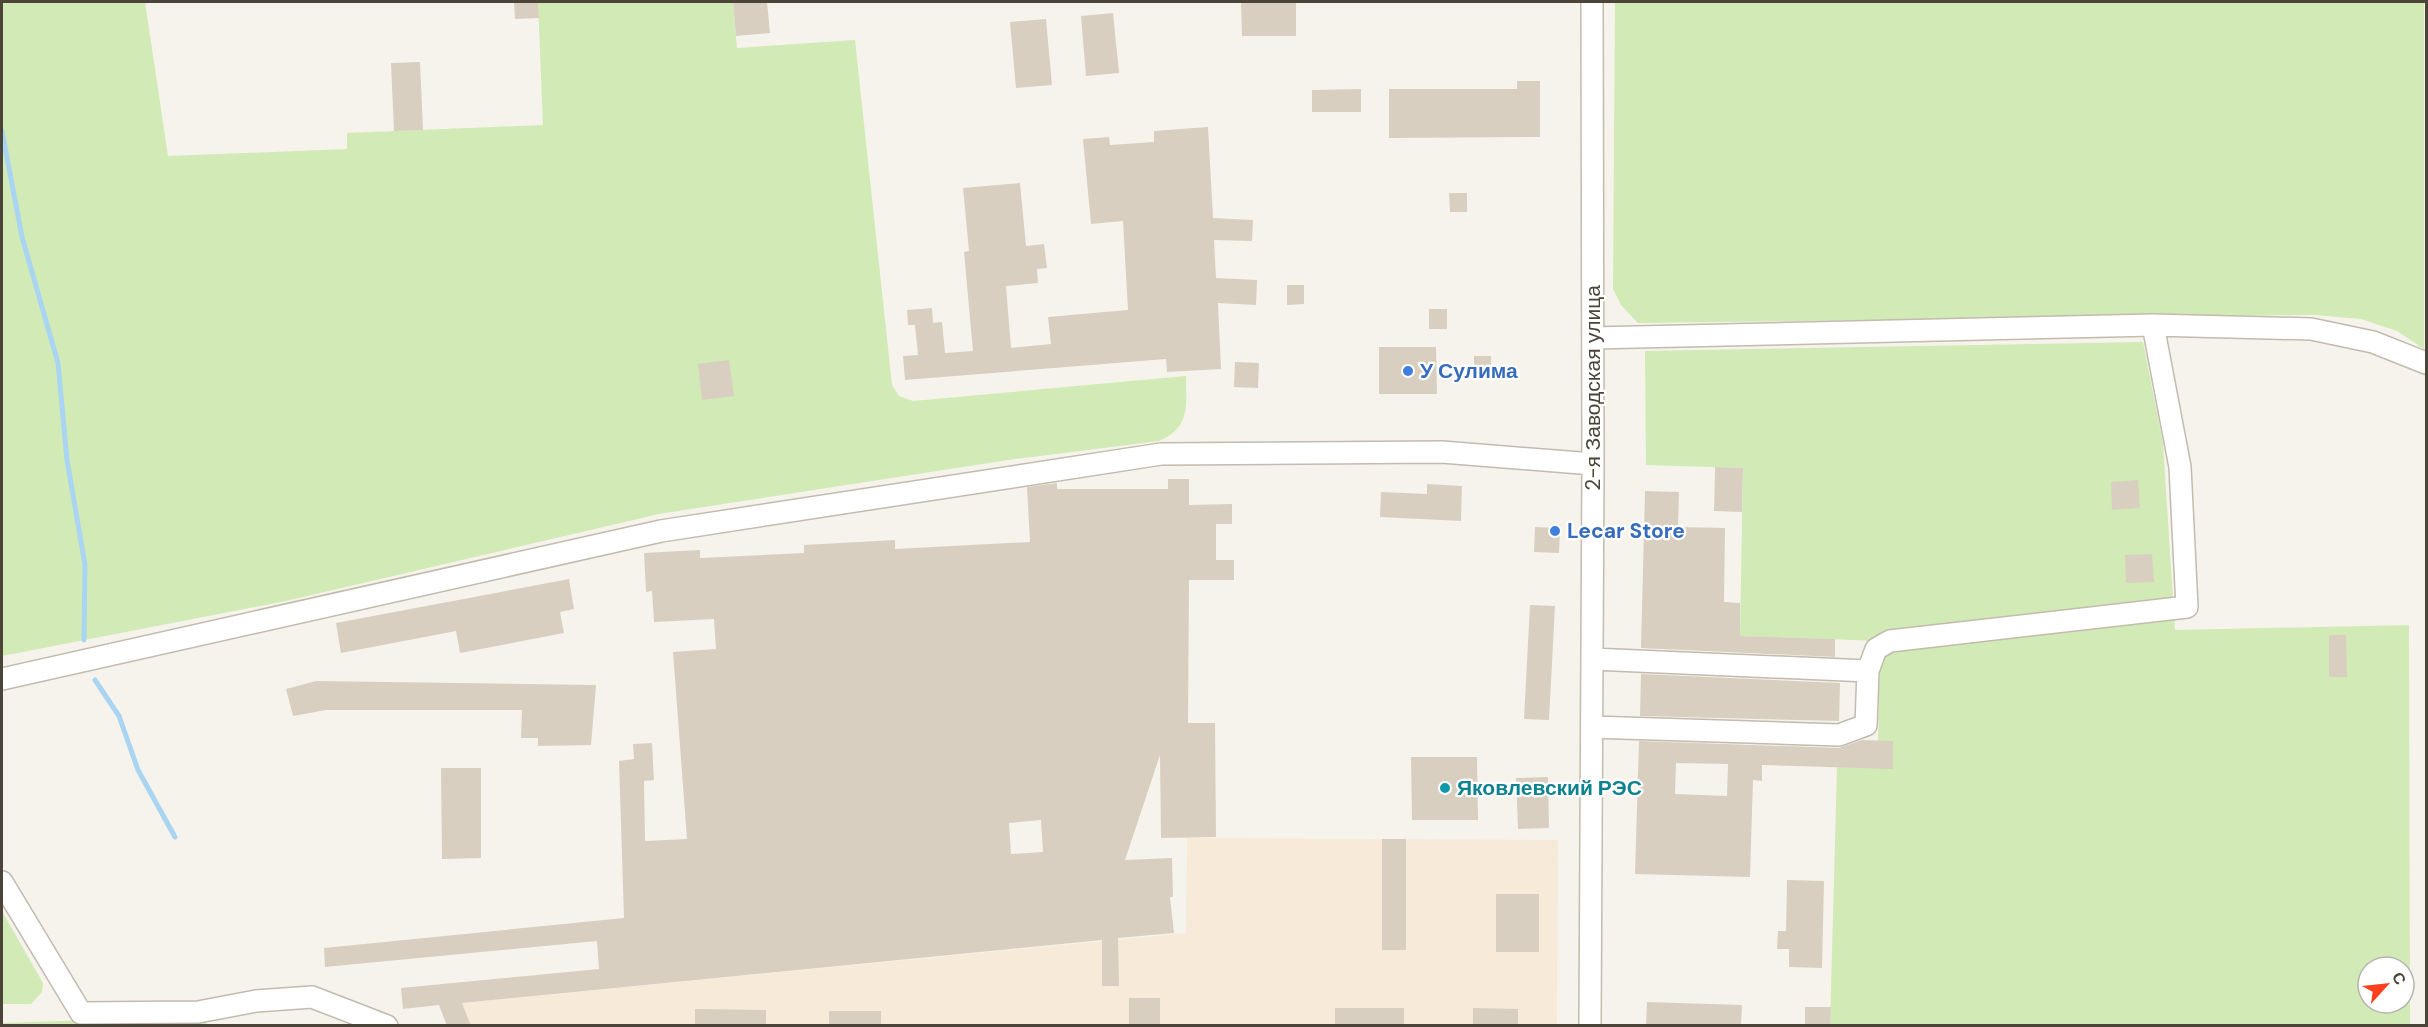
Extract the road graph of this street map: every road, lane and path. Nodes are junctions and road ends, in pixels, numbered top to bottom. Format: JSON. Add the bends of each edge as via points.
{"nodes":[{"id":1,"x":1592,"y":2,"type":"edge"},
{"id":2,"x":2153,"y":325,"type":"junction"},
{"id":3,"x":1593,"y":338,"type":"junction"},
{"id":4,"x":2427,"y":363,"type":"edge"},
{"id":5,"x":1593,"y":464,"type":"junction"},
{"id":6,"x":1592,"y":659,"type":"junction"},
{"id":7,"x":1868,"y":671,"type":"junction"},
{"id":8,"x":2,"y":680,"type":"edge"},
{"id":9,"x":1592,"y":728,"type":"junction"},
{"id":10,"x":2,"y":882,"type":"edge"},
{"id":11,"x":387,"y":1026,"type":"edge"},
{"id":12,"x":1590,"y":1026,"type":"edge"}],
"edges":[{"from":1,"to":3,"type":"street","name":"2-я Заводская улица"},
{"from":2,"to":3,"type":"street"},
{"from":2,"to":4,"type":"street","via":[[2311,329],[2373,342]]},
{"from":2,"to":7,"type":"street","via":[[2180,467],[2187,607],[1890,641],[1876,649]]},
{"from":3,"to":5,"type":"street","name":"2-я Заводская улица"},
{"from":5,"to":6,"type":"street","name":"2-я Заводская улица"},
{"from":5,"to":8,"type":"street","via":[[1442,452],[1161,454],[661,531]]},
{"from":6,"to":7,"type":"street"},
{"from":6,"to":9,"type":"street","name":"2-я Заводская улица"},
{"from":7,"to":9,"type":"street","via":[[1866,725],[1839,735]]},
{"from":9,"to":12,"type":"street","name":"2-я Заводская улица"},
{"from":10,"to":11,"type":"street","via":[[81,1013],[198,1012],[256,1001],[312,997]]}]}
